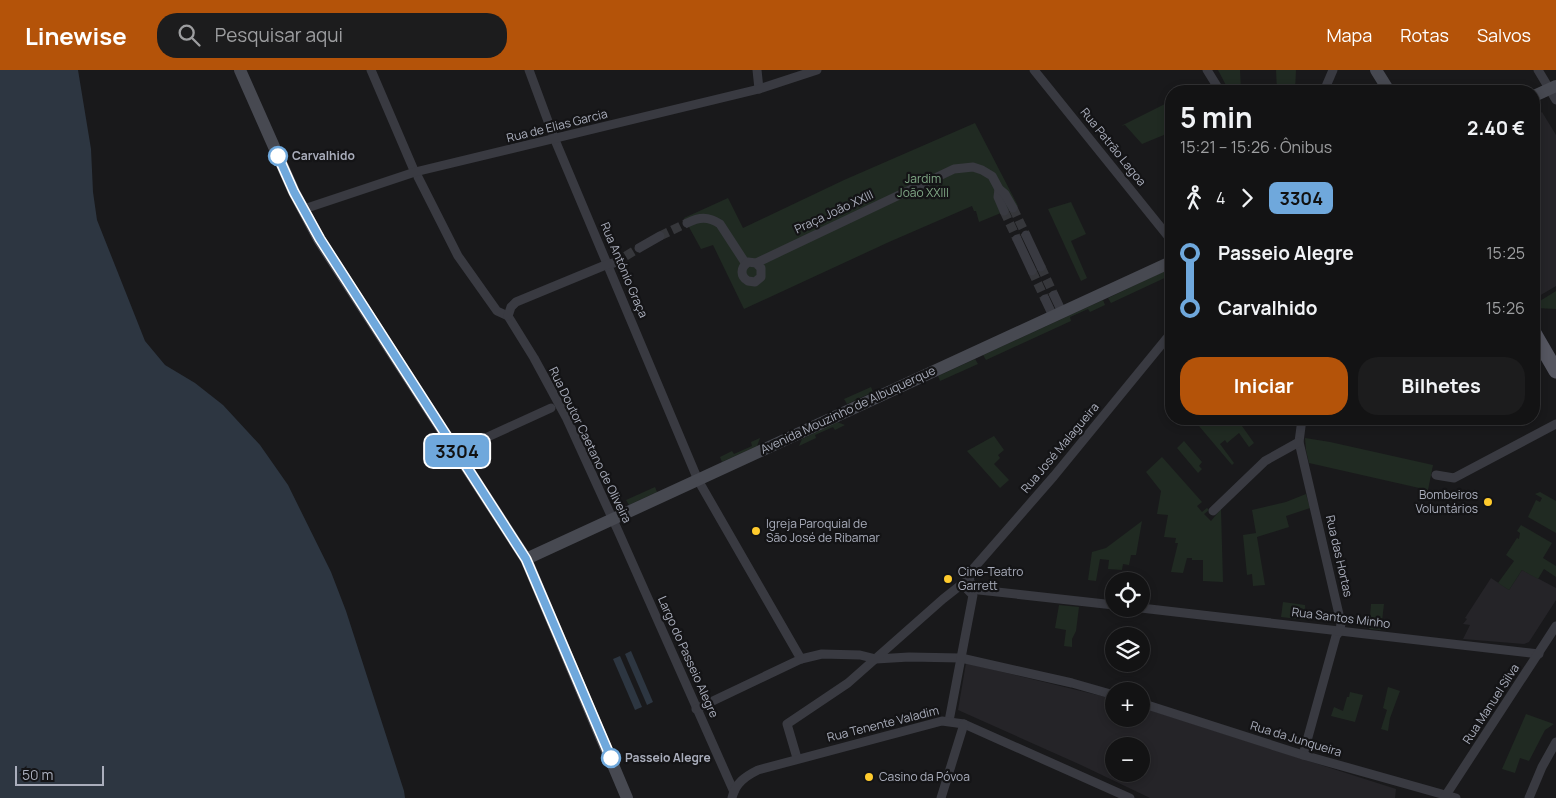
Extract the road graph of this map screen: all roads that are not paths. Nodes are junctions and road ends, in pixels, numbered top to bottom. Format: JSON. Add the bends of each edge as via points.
{"nodes":[{"id":1,"x":240,"y":70,"type":"edge"},
{"id":2,"x":371,"y":70,"type":"edge"},
{"id":3,"x":529,"y":70,"type":"edge"},
{"id":4,"x":757,"y":70,"type":"edge"},
{"id":5,"x":817,"y":70,"type":"edge"},
{"id":6,"x":1034,"y":70,"type":"edge"},
{"id":7,"x":1208,"y":70,"type":"edge"},
{"id":8,"x":1333,"y":70,"type":"edge"},
{"id":9,"x":1376,"y":70,"type":"edge"},
{"id":10,"x":1538,"y":70,"type":"edge"},
{"id":11,"x":1217,"y":85,"type":"edge"},
{"id":12,"x":1327,"y":85,"type":"edge"},
{"id":13,"x":1385,"y":85,"type":"edge"},
{"id":14,"x":1553,"y":87,"type":"edge"},
{"id":15,"x":759,"y":89,"type":"junction"},
{"id":16,"x":1540,"y":93,"type":"edge"},
{"id":17,"x":1556,"y":100,"type":"edge"},
{"id":18,"x":554,"y":140,"type":"junction"},
{"id":19,"x":413,"y":168,"type":"dead end"},
{"id":20,"x":418,"y":177,"type":"dead end"},
{"id":21,"x":304,"y":209,"type":"junction"},
{"id":22,"x":1009,"y":210,"type":"tunnel mouth"},
{"id":23,"x":687,"y":223,"type":"tunnel mouth"},
{"id":24,"x":1165,"y":233,"type":"edge"},
{"id":25,"x":1026,"y":235,"type":"tunnel mouth"},
{"id":26,"x":660,"y":236,"type":"tunnel mouth"},
{"id":27,"x":1017,"y":239,"type":"tunnel mouth"},
{"id":28,"x":639,"y":248,"type":"tunnel mouth"},
{"id":29,"x":611,"y":263,"type":"junction"},
{"id":30,"x":756,"y":263,"type":"junction"},
{"id":31,"x":746,"y":264,"type":"junction"},
{"id":32,"x":1165,"y":265,"type":"edge"},
{"id":33,"x":1041,"y":268,"type":"tunnel mouth"},
{"id":34,"x":1032,"y":271,"type":"tunnel mouth"},
{"id":35,"x":1054,"y":295,"type":"tunnel mouth"},
{"id":36,"x":1044,"y":299,"type":"tunnel mouth"},
{"id":37,"x":1057,"y":314,"type":"junction"},
{"id":38,"x":508,"y":316,"type":"junction"},
{"id":39,"x":1165,"y":340,"type":"edge"},
{"id":40,"x":1540,"y":343,"type":"edge"},
{"id":41,"x":1556,"y":371,"type":"edge"},
{"id":42,"x":551,"y":408,"type":"dead end"},
{"id":43,"x":1556,"y":424,"type":"edge"},
{"id":44,"x":1301,"y":425,"type":"edge"},
{"id":45,"x":1300,"y":442,"type":"junction"},
{"id":46,"x":470,"y":445,"type":"dead end"},
{"id":47,"x":1436,"y":475,"type":"dead end"},
{"id":48,"x":698,"y":480,"type":"junction"},
{"id":49,"x":1213,"y":511,"type":"dead end"},
{"id":50,"x":613,"y":519,"type":"junction"},
{"id":51,"x":619,"y":534,"type":"joint"},
{"id":52,"x":526,"y":559,"type":"junction"},
{"id":53,"x":966,"y":582,"type":"junction"},
{"id":54,"x":1105,"y":604,"type":"edge"},
{"id":55,"x":1150,"y":609,"type":"edge"},
{"id":56,"x":1556,"y":626,"type":"edge"},
{"id":57,"x":1340,"y":631,"type":"junction"},
{"id":58,"x":1539,"y":654,"type":"junction"},
{"id":59,"x":801,"y":658,"type":"junction"},
{"id":60,"x":961,"y":658,"type":"junction"},
{"id":61,"x":876,"y":659,"type":"junction"},
{"id":62,"x":1105,"y":692,"type":"edge"},
{"id":63,"x":1150,"y":706,"type":"edge"},
{"id":64,"x":696,"y":709,"type":"junction"},
{"id":65,"x":949,"y":721,"type":"junction"},
{"id":66,"x":964,"y":724,"type":"junction"},
{"id":67,"x":1556,"y":742,"type":"edge"},
{"id":68,"x":1304,"y":755,"type":"junction"},
{"id":69,"x":797,"y":758,"type":"junction"},
{"id":70,"x":733,"y":795,"type":"edge"},
{"id":71,"x":1445,"y":797,"type":"edge"},
{"id":72,"x":628,"y":798,"type":"edge"},
{"id":73,"x":941,"y":798,"type":"edge"},
{"id":74,"x":1130,"y":798,"type":"edge"},
{"id":75,"x":1456,"y":798,"type":"edge"},
{"id":76,"x":1529,"y":798,"type":"edge"}],
"edges":[{"from":1,"to":21,"type":"main road"},
{"from":2,"to":19,"type":"street"},
{"from":3,"to":18,"type":"street","name":"Rua António Graça"},
{"from":4,"to":15,"type":"street"},
{"from":5,"to":15,"type":"street","name":"Rua de Elias Garcia"},
{"from":6,"to":24,"type":"street","name":"Rua Patrão Lagoa"},
{"from":7,"to":11,"type":"street"},
{"from":8,"to":12,"type":"street"},
{"from":9,"to":13,"type":"main road"},
{"from":10,"to":14,"type":"street"},
{"from":14,"to":16,"type":"main road"},
{"from":14,"to":17,"type":"street"},
{"from":15,"to":18,"type":"street","name":"Rua de Elias Garcia"},
{"from":18,"to":21,"type":"street","name":"Rua de Elias Garcia","via":[[415,172]]},
{"from":18,"to":29,"type":"street","name":"Rua António Graça"},
{"from":20,"to":38,"type":"street","name":"Rua Doutor Caetano de Oliveira","via":[[458,256],[496,311]]},
{"from":21,"to":52,"type":"main road","via":[[320,239]]},
{"from":22,"to":30,"type":"street","name":"Praça João XXIII","via":[[1005,194],[992,176],[973,167],[954,170]]},
{"from":23,"to":31,"type":"street","via":[[701,217],[720,224]]},
{"from":25,"to":33,"type":"street"},
{"from":26,"to":28,"type":"street"},
{"from":27,"to":34,"type":"street"},
{"from":29,"to":38,"type":"street","via":[[516,302]]},
{"from":29,"to":48,"type":"street","name":"Rua António Graça"},
{"from":30,"to":31,"type":"street","name":"Praça João XXIII"},
{"from":30,"to":31,"type":"street","via":[[762,275],[753,282],[742,274]]},
{"from":32,"to":37,"type":"main road","name":"Avenida Mouzinho de Albuquerque"},
{"from":35,"to":37,"type":"street"},
{"from":36,"to":37,"type":"street"},
{"from":37,"to":48,"type":"main road","name":"Avenida Mouzinho de Albuquerque"},
{"from":38,"to":50,"type":"street","name":"Rua Doutor Caetano de Oliveira","via":[[566,417]]},
{"from":39,"to":53,"type":"street","name":"Rua José Malagueira","via":[[973,569]]},
{"from":40,"to":41,"type":"main road"},
{"from":42,"to":46,"type":"street"},
{"from":43,"to":47,"type":"street","via":[[1454,478]]},
{"from":44,"to":45,"type":"street","name":"Rua das Hortas"},
{"from":45,"to":49,"type":"street","via":[[1265,461]]},
{"from":45,"to":57,"type":"street","name":"Rua das Hortas","via":[[1341,623]]},
{"from":48,"to":50,"type":"main road","name":"Avenida Mouzinho de Albuquerque"},
{"from":48,"to":59,"type":"street","name":"Rua António Graça"},
{"from":50,"to":51,"type":"street","name":"Rua Doutor Caetano de Oliveira"},
{"from":50,"to":52,"type":"main road","name":"Avenida Mouzinho de Albuquerque"},
{"from":51,"to":64,"type":"street","name":"Largo do Passeio Alegre"},
{"from":52,"to":72,"type":"main road"},
{"from":53,"to":54,"type":"street","via":[[979,590]]},
{"from":53,"to":60,"type":"street","via":[[972,595]]},
{"from":53,"to":61,"type":"street","name":"Rua José Malagueira"},
{"from":55,"to":57,"type":"street","name":"Rua Santos Minho"},
{"from":56,"to":58,"type":"street","name":"Rua Manuel Silva"},
{"from":57,"to":58,"type":"street","name":"Rua Santos Minho"},
{"from":57,"to":68,"type":"street","name":"Rua das Hortas"},
{"from":58,"to":71,"type":"street","name":"Rua Manuel Silva"},
{"from":59,"to":61,"type":"street","via":[[822,654],[860,655]]},
{"from":59,"to":64,"type":"street"},
{"from":60,"to":61,"type":"street"},
{"from":60,"to":62,"type":"street"},
{"from":60,"to":65,"type":"street"},
{"from":61,"to":69,"type":"street","name":"Rua José Malagueira","via":[[848,684],[787,724]]},
{"from":63,"to":68,"type":"street","name":"Rua da Junqueira"},
{"from":64,"to":70,"type":"street","name":"Largo do Passeio Alegre"},
{"from":65,"to":66,"type":"street","name":"Rua Tenente Valadim"},
{"from":65,"to":69,"type":"street","name":"Rua Tenente Valadim"},
{"from":66,"to":73,"type":"street"},
{"from":66,"to":74,"type":"street","name":"Rua Tenente Valadim"},
{"from":67,"to":76,"type":"street"},
{"from":68,"to":71,"type":"street","name":"Rua da Junqueira"},
{"from":69,"to":70,"type":"street","name":"Rua Tenente Valadim","via":[[750,774]]},
{"from":71,"to":75,"type":"street","name":"Rua da Junqueira"}]}
